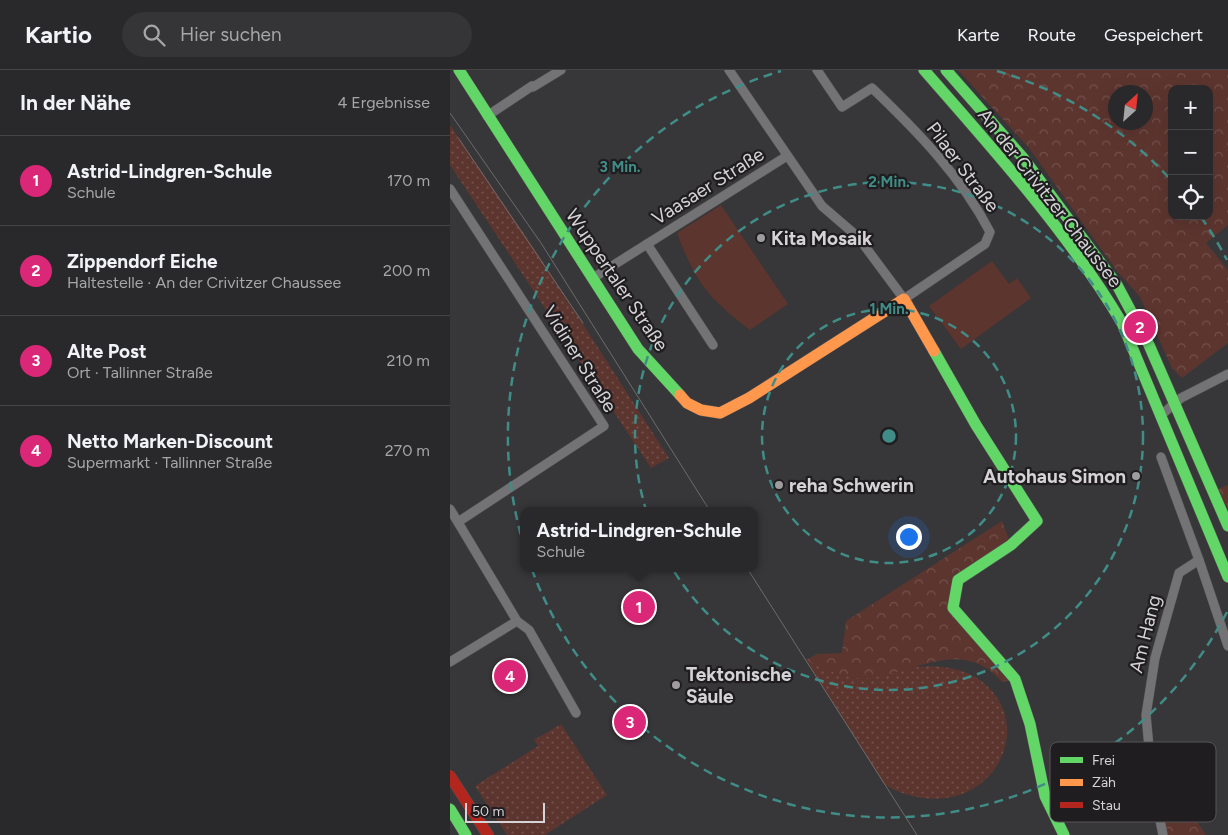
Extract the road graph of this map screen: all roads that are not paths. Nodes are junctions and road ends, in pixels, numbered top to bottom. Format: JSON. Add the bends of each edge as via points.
{"nodes":[{"id":1,"x":459,"y":70,"type":"edge"},
{"id":2,"x":561,"y":70,"type":"edge"},
{"id":3,"x":729,"y":70,"type":"edge"},
{"id":4,"x":817,"y":70,"type":"edge"},
{"id":5,"x":924,"y":70,"type":"edge"},
{"id":6,"x":946,"y":70,"type":"edge"},
{"id":7,"x":487,"y":116,"type":"junction"},
{"id":8,"x":787,"y":156,"type":"junction"},
{"id":9,"x":450,"y":190,"type":"edge"},
{"id":10,"x":647,"y":244,"type":"junction"},
{"id":11,"x":593,"y":278,"type":"junction"},
{"id":12,"x":904,"y":299,"type":"junction"},
{"id":13,"x":713,"y":345,"type":"dead end"},
{"id":14,"x":1228,"y":374,"type":"edge"},
{"id":15,"x":1174,"y":404,"type":"junction"},
{"id":16,"x":1160,"y":416,"type":"junction"},
{"id":17,"x":1161,"y":457,"type":"dead end"},
{"id":18,"x":450,"y":509,"type":"edge"},
{"id":19,"x":458,"y":522,"type":"junction"},
{"id":20,"x":1228,"y":526,"type":"edge"},
{"id":21,"x":1199,"y":560,"type":"junction"},
{"id":22,"x":1228,"y":577,"type":"edge"},
{"id":23,"x":517,"y":621,"type":"junction"},
{"id":24,"x":1228,"y":646,"type":"edge"},
{"id":25,"x":450,"y":662,"type":"edge"},
{"id":26,"x":576,"y":714,"type":"dead end"},
{"id":27,"x":1148,"y":742,"type":"edge"},
{"id":28,"x":450,"y":776,"type":"edge"},
{"id":29,"x":1050,"y":806,"type":"edge"},
{"id":30,"x":450,"y":809,"type":"edge"},
{"id":31,"x":1058,"y":822,"type":"edge"},
{"id":32,"x":1160,"y":822,"type":"edge"},
{"id":33,"x":466,"y":835,"type":"edge"},
{"id":34,"x":488,"y":835,"type":"edge"},
{"id":35,"x":1064,"y":835,"type":"edge"},
{"id":36,"x":1163,"y":835,"type":"edge"}],
"edges":[{"from":1,"to":7,"type":"street","name":"Wuppertaler Straße"},
{"from":2,"to":7,"type":"street"},
{"from":3,"to":8,"type":"street"},
{"from":4,"to":12,"type":"street","name":"Pilaer Straße","via":[[842,107],[872,88],[936,153],[978,209],[990,232],[985,244]]},
{"from":5,"to":16,"type":"street","name":"An der Crivitzer Chaussee","via":[[1011,169],[1106,296],[1125,330]]},
{"from":6,"to":15,"type":"street","name":"An der Crivitzer Chaussee","via":[[1024,159],[1117,285]]},
{"from":7,"to":11,"type":"street","name":"Wuppertaler Straße"},
{"from":8,"to":10,"type":"street","name":"Vaasaer Straße"},
{"from":8,"to":12,"type":"street","via":[[822,206],[858,236]]},
{"from":9,"to":19,"type":"street","name":"Vidiner Straße","via":[[604,426]]},
{"from":10,"to":11,"type":"street","name":"Vaasaer Straße"},
{"from":10,"to":13,"type":"street","name":"Vaasaer Straße"},
{"from":11,"to":12,"type":"street","name":"Wuppertaler Straße","via":[[638,349],[686,403],[720,413],[749,398]]},
{"from":12,"to":29,"type":"street","via":[[976,425],[1037,521],[1011,545],[958,580],[953,608],[1015,679],[1030,724]]},
{"from":14,"to":15,"type":"street"},
{"from":15,"to":16,"type":"street"},
{"from":15,"to":20,"type":"street","name":"An der Crivitzer Chaussee"},
{"from":16,"to":22,"type":"street","name":"An der Crivitzer Chaussee"},
{"from":17,"to":21,"type":"street"},
{"from":18,"to":19,"type":"street"},
{"from":19,"to":23,"type":"street"},
{"from":21,"to":24,"type":"street"},
{"from":21,"to":27,"type":"street","name":"Am Hang","via":[[1180,574],[1155,658],[1146,715]]},
{"from":23,"to":25,"type":"street"},
{"from":23,"to":26,"type":"street","via":[[530,630]]},
{"from":28,"to":34,"type":"street"},
{"from":30,"to":33,"type":"street"},
{"from":31,"to":35,"type":"street"},
{"from":32,"to":36,"type":"street","name":"Am Hang"}]}
